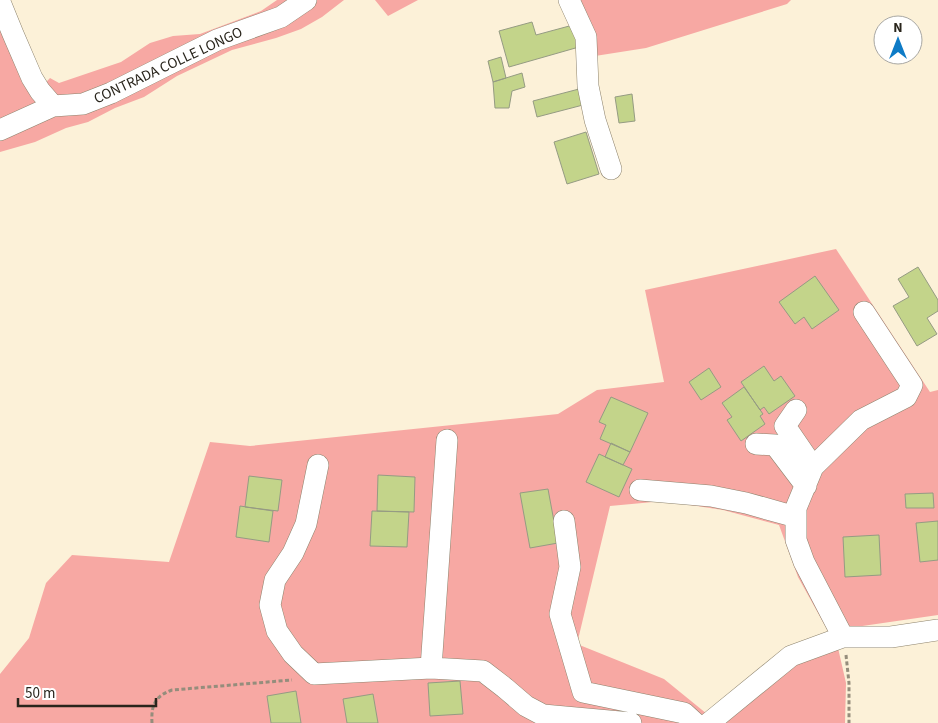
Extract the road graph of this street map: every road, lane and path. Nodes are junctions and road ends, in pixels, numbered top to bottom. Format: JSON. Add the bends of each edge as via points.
{"nodes":[{"id":1,"x":306,"y":0,"type":"edge"},
{"id":2,"x":569,"y":0,"type":"edge"},
{"id":3,"x":0,"y":2,"type":"edge"},
{"id":4,"x":53,"y":106,"type":"junction"},
{"id":5,"x":0,"y":130,"type":"edge"},
{"id":6,"x":610,"y":169,"type":"dead end"},
{"id":7,"x":864,"y":312,"type":"dead end"},
{"id":8,"x":796,"y":410,"type":"dead end"},
{"id":9,"x":447,"y":440,"type":"dead end"},
{"id":10,"x":756,"y":444,"type":"dead end"},
{"id":11,"x":318,"y":465,"type":"dead end"},
{"id":12,"x":809,"y":477,"type":"junction"},
{"id":13,"x":640,"y":490,"type":"dead end"},
{"id":14,"x":796,"y":517,"type":"junction"},
{"id":15,"x":564,"y":521,"type":"dead end"},
{"id":16,"x":938,"y":630,"type":"edge"},
{"id":17,"x":844,"y":637,"type":"junction"},
{"id":18,"x":431,"y":668,"type":"junction"},
{"id":19,"x":314,"y":674,"type":"junction"},
{"id":20,"x":152,"y":723,"type":"edge"},
{"id":21,"x":631,"y":723,"type":"edge"},
{"id":22,"x":695,"y":723,"type":"edge"},
{"id":23,"x":709,"y":723,"type":"edge"},
{"id":24,"x":849,"y":723,"type":"edge"}],
"edges":[{"from":1,"to":4,"type":"street","name":"CONTRADA COLLE LONGO","via":[[281,17],[217,40],[111,93],[83,104]]},
{"from":2,"to":6,"type":"street","via":[[586,37],[588,86]]},
{"from":3,"to":4,"type":"street","via":[[32,78]]},
{"from":4,"to":5,"type":"street","name":"CONTRADA COLLE LONGO"},
{"from":7,"to":12,"type":"street","via":[[912,385],[906,397],[861,420]]},
{"from":8,"to":12,"type":"street","via":[[785,426]]},
{"from":9,"to":18,"type":"street"},
{"from":10,"to":12,"type":"street","via":[[775,445]]},
{"from":11,"to":19,"type":"street","via":[[306,524],[275,580],[270,605],[277,630],[292,654]]},
{"from":12,"to":14,"type":"street","via":[[796,508]]},
{"from":13,"to":14,"type":"street","via":[[711,496]]},
{"from":14,"to":17,"type":"street","via":[[796,540],[804,562]]},
{"from":15,"to":22,"type":"street","via":[[570,567],[560,614],[583,692],[684,713]]},
{"from":16,"to":17,"type":"street","via":[[891,637]]},
{"from":17,"to":23,"type":"street","via":[[791,656]]},
{"from":17,"to":24,"type":"path"},
{"from":18,"to":19,"type":"street"},
{"from":18,"to":21,"type":"street","via":[[483,671],[526,706],[543,715]]},
{"from":19,"to":20,"type":"path","via":[[304,678],[172,690],[161,694],[155,702]]}]}
